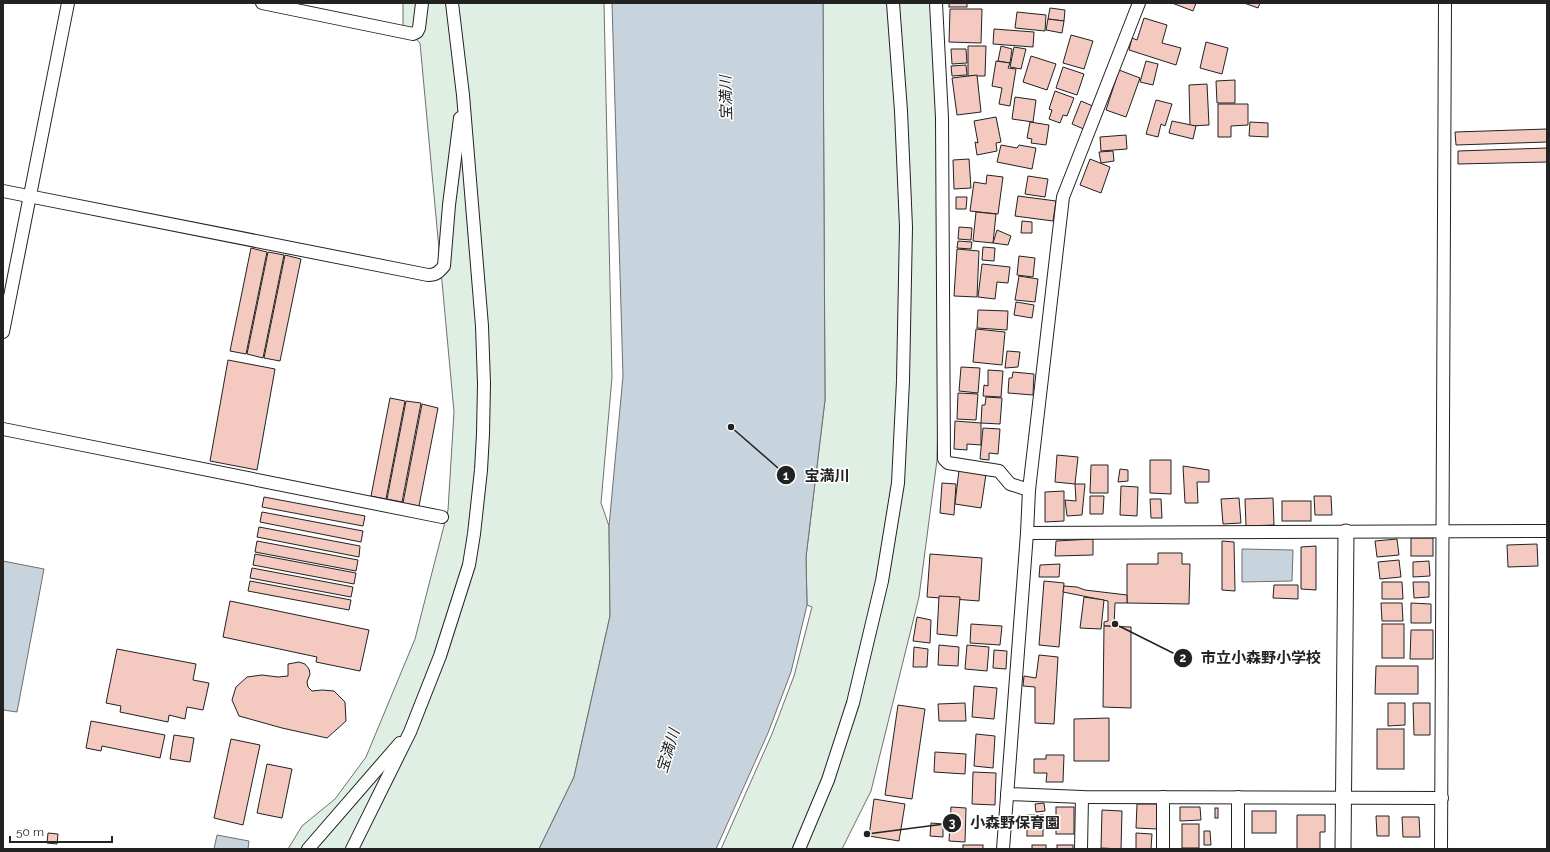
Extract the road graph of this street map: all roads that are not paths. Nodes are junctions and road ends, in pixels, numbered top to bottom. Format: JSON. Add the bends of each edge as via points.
{"nodes":[{"id":1,"x":68,"y":3,"type":"edge"},
{"id":2,"x":262,"y":3,"type":"edge"},
{"id":3,"x":422,"y":3,"type":"edge"},
{"id":4,"x":452,"y":3,"type":"edge"},
{"id":5,"x":893,"y":3,"type":"edge"},
{"id":6,"x":936,"y":3,"type":"edge"},
{"id":7,"x":1139,"y":3,"type":"edge"},
{"id":8,"x":1445,"y":3,"type":"edge"},
{"id":9,"x":463,"y":95,"type":"junction"},
{"id":10,"x":3,"y":191,"type":"edge"},
{"id":11,"x":30,"y":196,"type":"junction"},
{"id":12,"x":3,"y":332,"type":"edge"},
{"id":13,"x":3,"y":429,"type":"edge"},
{"id":14,"x":1029,"y":490,"type":"junction"},
{"id":15,"x":442,"y":517,"type":"dead end"},
{"id":16,"x":1443,"y":531,"type":"junction"},
{"id":17,"x":1547,"y":531,"type":"edge"},
{"id":18,"x":1346,"y":532,"type":"junction"},
{"id":19,"x":1027,"y":533,"type":"junction"},
{"id":20,"x":410,"y":732,"type":"junction"},
{"id":21,"x":1007,"y":794,"type":"junction"},
{"id":22,"x":1082,"y":797,"type":"junction"},
{"id":23,"x":1163,"y":797,"type":"junction"},
{"id":24,"x":1238,"y":797,"type":"junction"},
{"id":25,"x":1343,"y":798,"type":"junction"},
{"id":26,"x":1442,"y":798,"type":"junction"},
{"id":27,"x":308,"y":849,"type":"edge"},
{"id":28,"x":352,"y":849,"type":"edge"},
{"id":29,"x":798,"y":849,"type":"edge"},
{"id":30,"x":1003,"y":849,"type":"edge"},
{"id":31,"x":1081,"y":849,"type":"edge"},
{"id":32,"x":1163,"y":849,"type":"edge"},
{"id":33,"x":1238,"y":849,"type":"edge"},
{"id":34,"x":1342,"y":849,"type":"edge"},
{"id":35,"x":1441,"y":849,"type":"edge"}],
"edges":[{"from":1,"to":11,"type":"street"},
{"from":2,"to":3,"type":"street","via":[[413,34],[419,28]]},
{"from":4,"to":9,"type":"street"},
{"from":5,"to":29,"type":"street","via":[[906,227],[898,483],[882,581],[852,703],[828,780]]},
{"from":6,"to":14,"type":"street","via":[[942,118],[944,459],[948,464],[999,471],[1010,484]]},
{"from":7,"to":14,"type":"street","via":[[1063,197]]},
{"from":8,"to":16,"type":"street"},
{"from":9,"to":11,"type":"street","via":[[444,266],[434,275]]},
{"from":9,"to":20,"type":"street","via":[[482,326],[484,384],[481,470],[469,565],[440,656]]},
{"from":10,"to":11,"type":"street"},
{"from":11,"to":12,"type":"street"},
{"from":13,"to":15,"type":"street"},
{"from":14,"to":19,"type":"street"},
{"from":16,"to":17,"type":"street"},
{"from":16,"to":18,"type":"street"},
{"from":16,"to":26,"type":"street"},
{"from":18,"to":19,"type":"street"},
{"from":18,"to":25,"type":"street"},
{"from":19,"to":21,"type":"street"},
{"from":20,"to":27,"type":"street"},
{"from":20,"to":28,"type":"street"},
{"from":21,"to":22,"type":"street"},
{"from":21,"to":30,"type":"street"},
{"from":22,"to":23,"type":"street"},
{"from":22,"to":31,"type":"street"},
{"from":23,"to":24,"type":"street"},
{"from":23,"to":32,"type":"street"},
{"from":24,"to":25,"type":"street"},
{"from":24,"to":33,"type":"street"},
{"from":25,"to":26,"type":"street"},
{"from":25,"to":34,"type":"street"},
{"from":26,"to":35,"type":"street"}]}
